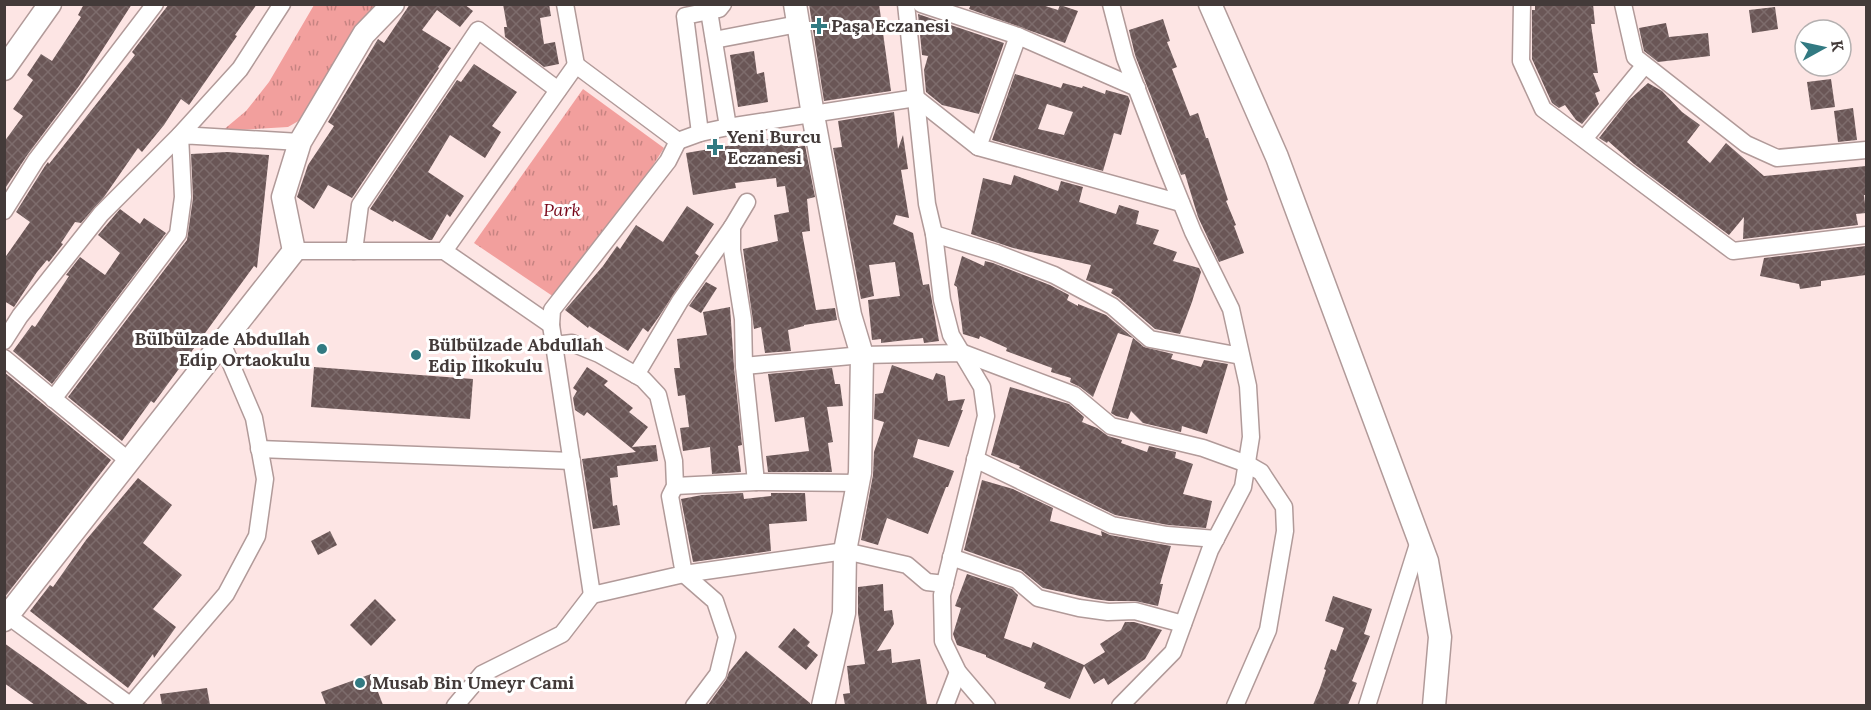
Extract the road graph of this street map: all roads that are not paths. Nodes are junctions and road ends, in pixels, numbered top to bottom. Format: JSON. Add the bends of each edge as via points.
{"nodes":[{"id":1,"x":50,"y":4,"type":"edge"},
{"id":2,"x":155,"y":4,"type":"edge"},
{"id":3,"x":282,"y":4,"type":"edge"},
{"id":4,"x":393,"y":4,"type":"edge"},
{"id":5,"x":565,"y":4,"type":"edge"},
{"id":6,"x":906,"y":4,"type":"edge"},
{"id":7,"x":921,"y":4,"type":"edge"},
{"id":8,"x":1111,"y":4,"type":"edge"},
{"id":9,"x":1210,"y":4,"type":"edge"},
{"id":10,"x":1522,"y":4,"type":"edge"},
{"id":11,"x":1623,"y":4,"type":"edge"},
{"id":12,"x":716,"y":8,"type":"edge"},
{"id":13,"x":797,"y":14,"type":"edge"},
{"id":14,"x":1018,"y":36,"type":"junction"},
{"id":15,"x":714,"y":40,"type":"junction"},
{"id":16,"x":576,"y":65,"type":"junction"},
{"id":17,"x":1644,"y":66,"type":"junction"},
{"id":18,"x":4,"y":69,"type":"edge"},
{"id":19,"x":1137,"y":88,"type":"junction"},
{"id":20,"x":558,"y":90,"type":"junction"},
{"id":21,"x":916,"y":98,"type":"junction"},
{"id":22,"x":813,"y":115,"type":"junction"},
{"id":23,"x":728,"y":127,"type":"junction"},
{"id":24,"x":700,"y":133,"type":"junction"},
{"id":25,"x":180,"y":135,"type":"junction"},
{"id":26,"x":1584,"y":139,"type":"junction"},
{"id":27,"x":678,"y":141,"type":"junction"},
{"id":28,"x":300,"y":142,"type":"junction"},
{"id":29,"x":978,"y":147,"type":"junction"},
{"id":30,"x":1866,"y":150,"type":"edge"},
{"id":31,"x":747,"y":202,"type":"dead end"},
{"id":32,"x":1181,"y":203,"type":"junction"},
{"id":33,"x":4,"y":211,"type":"edge"},
{"id":34,"x":732,"y":226,"type":"junction"},
{"id":35,"x":934,"y":234,"type":"junction"},
{"id":36,"x":1866,"y":235,"type":"edge"},
{"id":37,"x":294,"y":251,"type":"junction"},
{"id":38,"x":354,"y":251,"type":"junction"},
{"id":39,"x":444,"y":251,"type":"junction"},
{"id":40,"x":551,"y":325,"type":"junction"},
{"id":41,"x":4,"y":341,"type":"edge"},
{"id":42,"x":222,"y":343,"type":"junction"},
{"id":43,"x":554,"y":345,"type":"junction"},
{"id":44,"x":963,"y":353,"type":"junction"},
{"id":45,"x":862,"y":355,"type":"junction"},
{"id":46,"x":1241,"y":356,"type":"junction"},
{"id":47,"x":4,"y":358,"type":"edge"},
{"id":48,"x":744,"y":366,"type":"junction"},
{"id":49,"x":636,"y":375,"type":"junction"},
{"id":50,"x":53,"y":399,"type":"junction"},
{"id":51,"x":259,"y":449,"type":"junction"},
{"id":52,"x":975,"y":459,"type":"junction"},
{"id":53,"x":572,"y":460,"type":"junction"},
{"id":54,"x":129,"y":461,"type":"junction"},
{"id":55,"x":1247,"y":464,"type":"junction"},
{"id":56,"x":756,"y":482,"type":"junction"},
{"id":57,"x":859,"y":483,"type":"junction"},
{"id":58,"x":675,"y":486,"type":"junction"},
{"id":59,"x":1216,"y":539,"type":"junction"},
{"id":60,"x":1419,"y":541,"type":"junction"},
{"id":61,"x":845,"y":551,"type":"junction"},
{"id":62,"x":951,"y":557,"type":"junction"},
{"id":63,"x":684,"y":574,"type":"junction"},
{"id":64,"x":945,"y":584,"type":"junction"},
{"id":65,"x":592,"y":595,"type":"junction"},
{"id":66,"x":6,"y":616,"type":"edge"},
{"id":67,"x":1183,"y":624,"type":"junction"},
{"id":68,"x":958,"y":672,"type":"junction"},
{"id":69,"x":1133,"y":698,"type":"edge"},
{"id":70,"x":131,"y":705,"type":"edge"},
{"id":71,"x":454,"y":705,"type":"edge"},
{"id":72,"x":694,"y":705,"type":"edge"},
{"id":73,"x":823,"y":705,"type":"edge"},
{"id":74,"x":945,"y":705,"type":"edge"},
{"id":75,"x":987,"y":705,"type":"edge"},
{"id":76,"x":1120,"y":705,"type":"edge"},
{"id":77,"x":1235,"y":705,"type":"edge"},
{"id":78,"x":1367,"y":705,"type":"edge"},
{"id":79,"x":1434,"y":705,"type":"edge"}],
"edges":[{"from":1,"to":18,"type":"street"},
{"from":2,"to":33,"type":"street","via":[[36,160]]},
{"from":3,"to":25,"type":"street","via":[[240,69]]},
{"from":4,"to":28,"type":"street","via":[[364,34]]},
{"from":5,"to":16,"type":"street"},
{"from":6,"to":21,"type":"street"},
{"from":7,"to":14,"type":"street"},
{"from":8,"to":19,"type":"street"},
{"from":9,"to":60,"type":"street","via":[[1277,157]]},
{"from":10,"to":26,"type":"street","via":[[1521,61],[1544,109]]},
{"from":11,"to":17,"type":"street","via":[[1635,57]]},
{"from":12,"to":15,"type":"street"},
{"from":12,"to":24,"type":"street","via":[[685,16]]},
{"from":13,"to":15,"type":"street"},
{"from":13,"to":22,"type":"street"},
{"from":14,"to":19,"type":"street"},
{"from":14,"to":29,"type":"street"},
{"from":15,"to":23,"type":"street"},
{"from":16,"to":20,"type":"street"},
{"from":16,"to":27,"type":"street"},
{"from":17,"to":26,"type":"street"},
{"from":17,"to":30,"type":"street","via":[[1746,144],[1777,158]]},
{"from":19,"to":32,"type":"street"},
{"from":20,"to":38,"type":"street","via":[[478,30],[360,205]]},
{"from":20,"to":39,"type":"street"},
{"from":21,"to":22,"type":"street"},
{"from":21,"to":29,"type":"street"},
{"from":21,"to":35,"type":"street","via":[[927,204]]},
{"from":22,"to":23,"type":"street"},
{"from":22,"to":45,"type":"street","via":[[850,315]]},
{"from":23,"to":24,"type":"street"},
{"from":24,"to":27,"type":"street"},
{"from":25,"to":28,"type":"street"},
{"from":25,"to":41,"type":"street","via":[[101,214]]},
{"from":25,"to":50,"type":"street","via":[[183,197],[178,234]]},
{"from":26,"to":36,"type":"street","via":[[1733,251]]},
{"from":27,"to":40,"type":"street","via":[[668,161],[552,310]]},
{"from":28,"to":37,"type":"street","via":[[283,197]]},
{"from":29,"to":32,"type":"street"},
{"from":31,"to":34,"type":"street"},
{"from":32,"to":46,"type":"street","via":[[1231,309]]},
{"from":34,"to":48,"type":"street"},
{"from":34,"to":49,"type":"street","via":[[680,301]]},
{"from":35,"to":44,"type":"street","via":[[942,300],[951,335]]},
{"from":35,"to":46,"type":"street","via":[[1054,275],[1112,306],[1150,339]]},
{"from":37,"to":38,"type":"street"},
{"from":37,"to":42,"type":"street"},
{"from":38,"to":39,"type":"street"},
{"from":39,"to":40,"type":"street"},
{"from":40,"to":43,"type":"street"},
{"from":42,"to":51,"type":"street","via":[[254,418]]},
{"from":42,"to":54,"type":"street"},
{"from":43,"to":49,"type":"street","via":[[572,343]]},
{"from":43,"to":53,"type":"street"},
{"from":44,"to":45,"type":"street"},
{"from":44,"to":52,"type":"street","via":[[982,387],[985,406]]},
{"from":44,"to":55,"type":"street","via":[[1074,395],[1111,426],[1203,448]]},
{"from":45,"to":48,"type":"street"},
{"from":45,"to":57,"type":"street"},
{"from":46,"to":55,"type":"street","via":[[1248,386],[1251,437]]},
{"from":47,"to":50,"type":"street"},
{"from":48,"to":56,"type":"street"},
{"from":49,"to":58,"type":"street","via":[[658,396],[674,461]]},
{"from":50,"to":54,"type":"street"},
{"from":51,"to":53,"type":"street"},
{"from":51,"to":70,"type":"street","via":[[265,479],[257,536],[226,594]]},
{"from":52,"to":59,"type":"street","via":[[1112,525]]},
{"from":52,"to":62,"type":"street"},
{"from":53,"to":65,"type":"street"},
{"from":54,"to":66,"type":"street"},
{"from":55,"to":59,"type":"street","via":[[1243,487]]},
{"from":55,"to":77,"type":"street","via":[[1261,472],[1284,507],[1285,531],[1268,630]]},
{"from":56,"to":57,"type":"street"},
{"from":56,"to":58,"type":"street"},
{"from":57,"to":61,"type":"street"},
{"from":58,"to":63,"type":"street","via":[[670,496]]},
{"from":59,"to":67,"type":"street"},
{"from":60,"to":78,"type":"street"},
{"from":60,"to":79,"type":"street","via":[[1427,561],[1440,637]]},
{"from":61,"to":63,"type":"street"},
{"from":61,"to":64,"type":"street","via":[[907,565],[927,582]]},
{"from":61,"to":73,"type":"street","via":[[844,613]]},
{"from":62,"to":64,"type":"street"},
{"from":62,"to":67,"type":"street","via":[[1017,580],[1038,598],[1107,612],[1135,611]]},
{"from":63,"to":65,"type":"street"},
{"from":63,"to":72,"type":"street","via":[[716,601],[727,637],[718,674]]},
{"from":64,"to":68,"type":"street","via":[[944,641]]},
{"from":65,"to":71,"type":"street","via":[[562,634],[482,674]]},
{"from":66,"to":70,"type":"street"},
{"from":67,"to":69,"type":"street","via":[[1173,652]]},
{"from":68,"to":74,"type":"street"},
{"from":68,"to":75,"type":"street"},
{"from":69,"to":76,"type":"street"}]}
